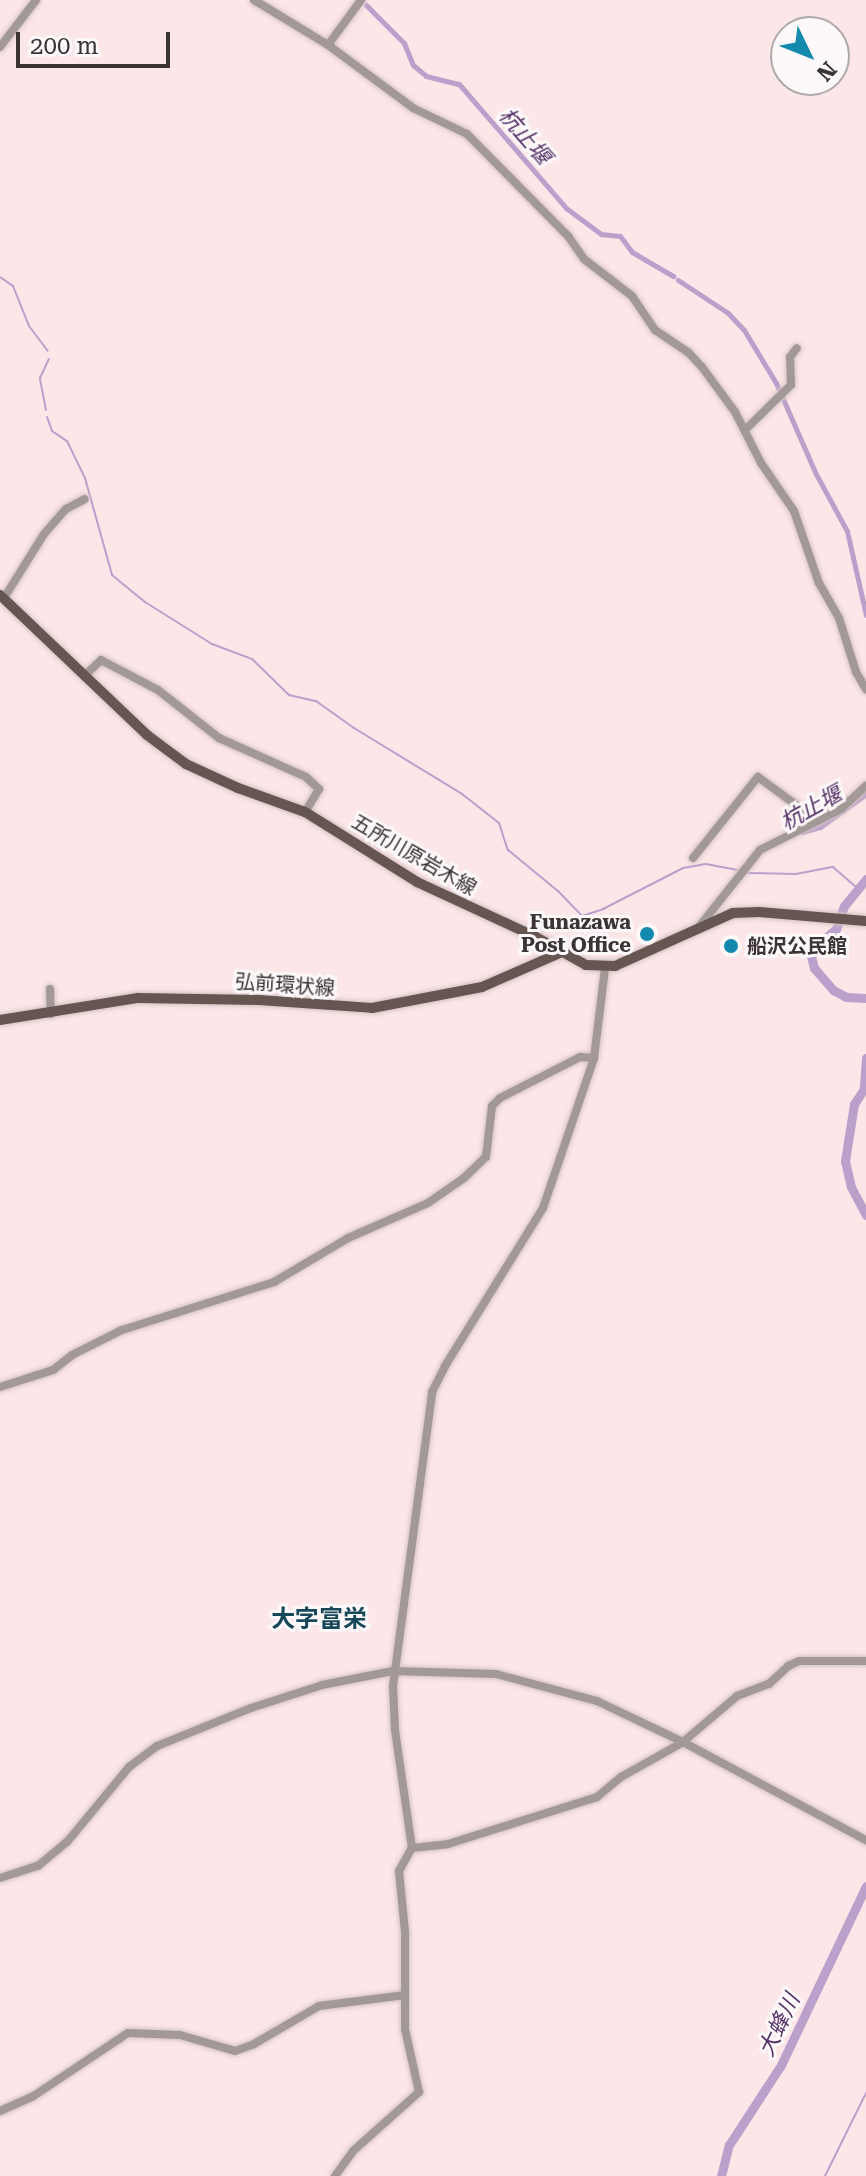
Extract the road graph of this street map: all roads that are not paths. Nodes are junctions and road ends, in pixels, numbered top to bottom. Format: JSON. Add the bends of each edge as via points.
{"nodes":[{"id":1,"x":36,"y":0,"type":"edge"},
{"id":2,"x":254,"y":0,"type":"edge"},
{"id":3,"x":361,"y":0,"type":"edge"},
{"id":4,"x":328,"y":45,"type":"junction"},
{"id":5,"x":0,"y":47,"type":"edge"},
{"id":6,"x":797,"y":348,"type":"dead end"},
{"id":7,"x":745,"y":430,"type":"junction"},
{"id":8,"x":85,"y":499,"type":"dead end"},
{"id":9,"x":2,"y":596,"type":"edge"},
{"id":10,"x":84,"y":676,"type":"junction"},
{"id":11,"x":866,"y":689,"type":"edge"},
{"id":12,"x":866,"y":786,"type":"edge"},
{"id":13,"x":305,"y":812,"type":"junction"},
{"id":14,"x":818,"y":821,"type":"junction"},
{"id":15,"x":693,"y":858,"type":"dead end"},
{"id":16,"x":862,"y":921,"type":"edge"},
{"id":17,"x":698,"y":928,"type":"junction"},
{"id":18,"x":560,"y":953,"type":"junction"},
{"id":19,"x":605,"y":968,"type":"junction"},
{"id":20,"x":50,"y":989,"type":"dead end"},
{"id":21,"x":51,"y":1014,"type":"junction"},
{"id":22,"x":0,"y":1020,"type":"edge"},
{"id":23,"x":594,"y":1058,"type":"junction"},
{"id":24,"x":0,"y":1387,"type":"edge"},
{"id":25,"x":866,"y":1661,"type":"edge"},
{"id":26,"x":393,"y":1671,"type":"junction"},
{"id":27,"x":683,"y":1742,"type":"junction"},
{"id":28,"x":866,"y":1840,"type":"edge"},
{"id":29,"x":412,"y":1848,"type":"junction"},
{"id":30,"x":0,"y":1878,"type":"edge"},
{"id":31,"x":405,"y":1995,"type":"junction"},
{"id":32,"x":0,"y":2111,"type":"edge"},
{"id":33,"x":335,"y":2176,"type":"edge"}],
"edges":[{"from":1,"to":5,"type":"street"},
{"from":2,"to":4,"type":"street"},
{"from":3,"to":4,"type":"street"},
{"from":4,"to":7,"type":"street","via":[[413,108],[467,134],[568,236],[584,259],[632,296],[655,330],[688,352]]},
{"from":6,"to":7,"type":"street","via":[[790,357],[793,380]]},
{"from":7,"to":11,"type":"street","via":[[804,531],[819,583],[839,618]]},
{"from":8,"to":9,"type":"street","via":[[66,509],[44,534]]},
{"from":9,"to":10,"type":"main road","name":"五所川原岩木線"},
{"from":10,"to":13,"type":"main road","name":"五所川原岩木線","via":[[186,764]]},
{"from":10,"to":13,"type":"street","via":[[101,660],[158,690],[219,738],[306,777],[319,789]]},
{"from":12,"to":14,"type":"street"},
{"from":13,"to":18,"type":"main road","name":"五所川原岩木線","via":[[417,882]]},
{"from":14,"to":15,"type":"street","via":[[758,777]]},
{"from":14,"to":17,"type":"street","via":[[760,850]]},
{"from":16,"to":17,"type":"main road","via":[[745,911]]},
{"from":17,"to":19,"type":"main road"},
{"from":18,"to":19,"type":"main road","name":"五所川原岩木線"},
{"from":18,"to":21,"type":"main road","name":"弘前環状線","via":[[482,987],[372,1008],[138,998]]},
{"from":19,"to":23,"type":"street"},
{"from":20,"to":21,"type":"street"},
{"from":21,"to":22,"type":"main road","name":"弘前環状線"},
{"from":23,"to":24,"type":"street","via":[[580,1057],[500,1098],[492,1106],[486,1157],[428,1203],[348,1238],[274,1282],[122,1330],[53,1370]]},
{"from":23,"to":26,"type":"street","via":[[543,1208],[432,1392]]},
{"from":25,"to":27,"type":"street","via":[[799,1661],[769,1684],[737,1696]]},
{"from":26,"to":27,"type":"street","via":[[496,1674],[545,1685],[597,1701]]},
{"from":26,"to":29,"type":"street","via":[[395,1730]]},
{"from":26,"to":30,"type":"street","via":[[322,1685],[157,1746],[129,1767],[67,1842],[38,1866]]},
{"from":27,"to":28,"type":"street"},
{"from":27,"to":29,"type":"street","via":[[597,1797],[448,1844]]},
{"from":29,"to":31,"type":"street","via":[[399,1871]]},
{"from":31,"to":32,"type":"street","via":[[319,2006],[235,2051],[180,2035],[128,2033],[32,2097]]},
{"from":31,"to":33,"type":"street","via":[[405,2029],[419,2092],[353,2151]]}]}
